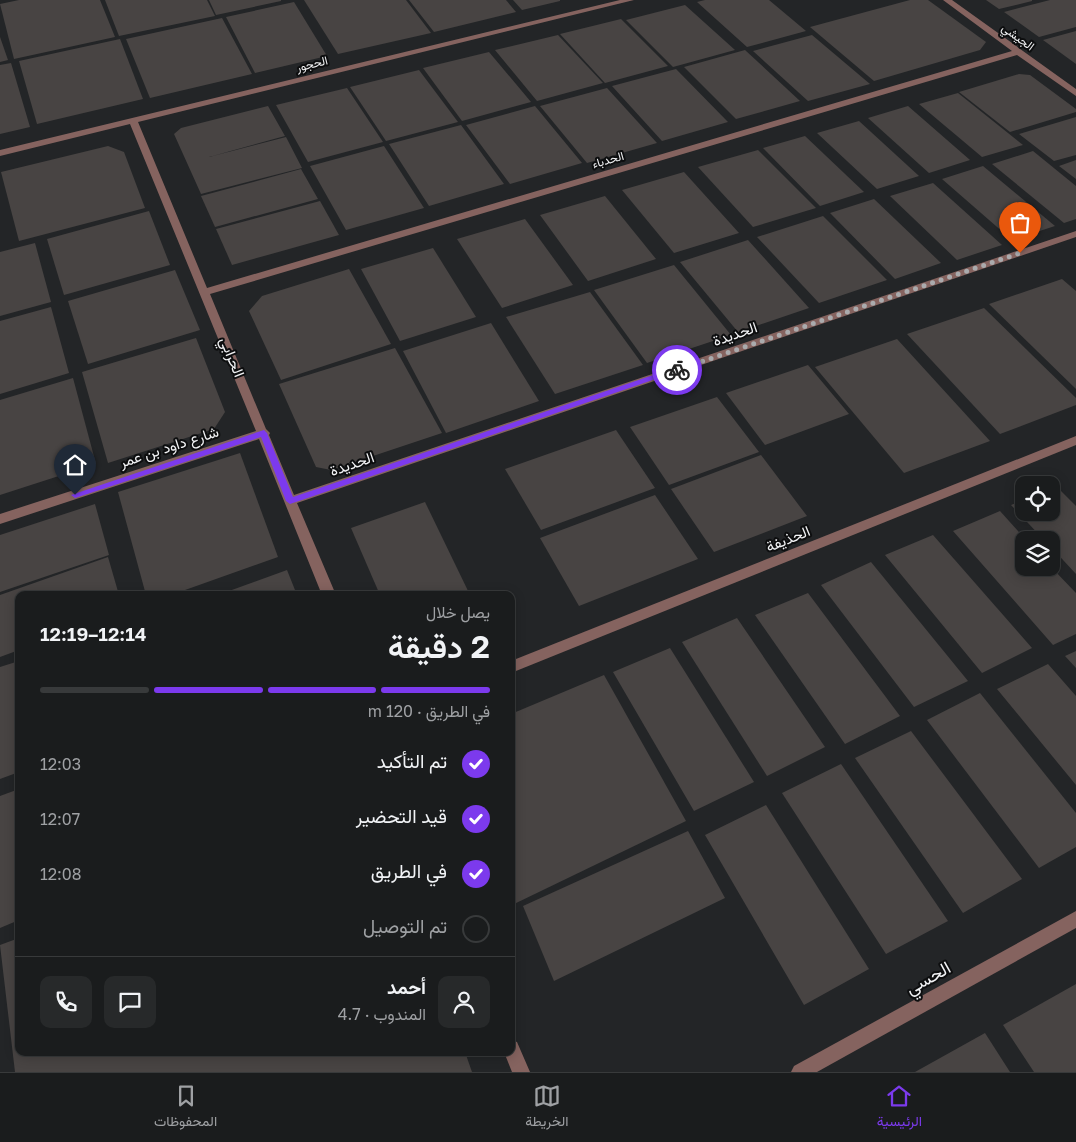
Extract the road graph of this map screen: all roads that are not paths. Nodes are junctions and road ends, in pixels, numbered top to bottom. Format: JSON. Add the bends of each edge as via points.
{"nodes":[{"id":1,"x":630,"y":0,"type":"edge"},
{"id":2,"x":947,"y":0,"type":"edge"},
{"id":3,"x":1017,"y":52,"type":"junction"},
{"id":4,"x":1076,"y":93,"type":"edge"},
{"id":5,"x":133,"y":120,"type":"junction"},
{"id":6,"x":0,"y":153,"type":"edge"},
{"id":7,"x":1076,"y":234,"type":"edge"},
{"id":8,"x":205,"y":292,"type":"junction"},
{"id":9,"x":264,"y":433,"type":"junction"},
{"id":10,"x":1076,"y":440,"type":"edge"},
{"id":11,"x":290,"y":501,"type":"junction"},
{"id":12,"x":0,"y":519,"type":"edge"},
{"id":13,"x":327,"y":591,"type":"edge"},
{"id":14,"x":515,"y":665,"type":"edge"},
{"id":15,"x":1076,"y":918,"type":"edge"},
{"id":16,"x":514,"y":1056,"type":"edge"},
{"id":17,"x":520,"y":1072,"type":"edge"},
{"id":18,"x":800,"y":1072,"type":"edge"}],
"edges":[{"from":1,"to":5,"type":"street","name":"الحجور"},
{"from":2,"to":3,"type":"street","name":"الجيشي"},
{"from":3,"to":4,"type":"street","name":"الجيشي"},
{"from":3,"to":8,"type":"street","name":"الحدباء"},
{"from":5,"to":6,"type":"street","name":"الحجور"},
{"from":5,"to":8,"type":"street","name":"الحرابي"},
{"from":7,"to":11,"type":"street","name":"الحديدة"},
{"from":8,"to":9,"type":"street","name":"الحرابي"},
{"from":9,"to":11,"type":"street","name":"الحرابي"},
{"from":9,"to":12,"type":"street","name":"شارع داود بن عمر"},
{"from":10,"to":14,"type":"street","name":"الحذيفة"},
{"from":11,"to":13,"type":"street","name":"الحرابي"},
{"from":15,"to":18,"type":"street","name":"الحسي"},
{"from":16,"to":17,"type":"street"}]}
